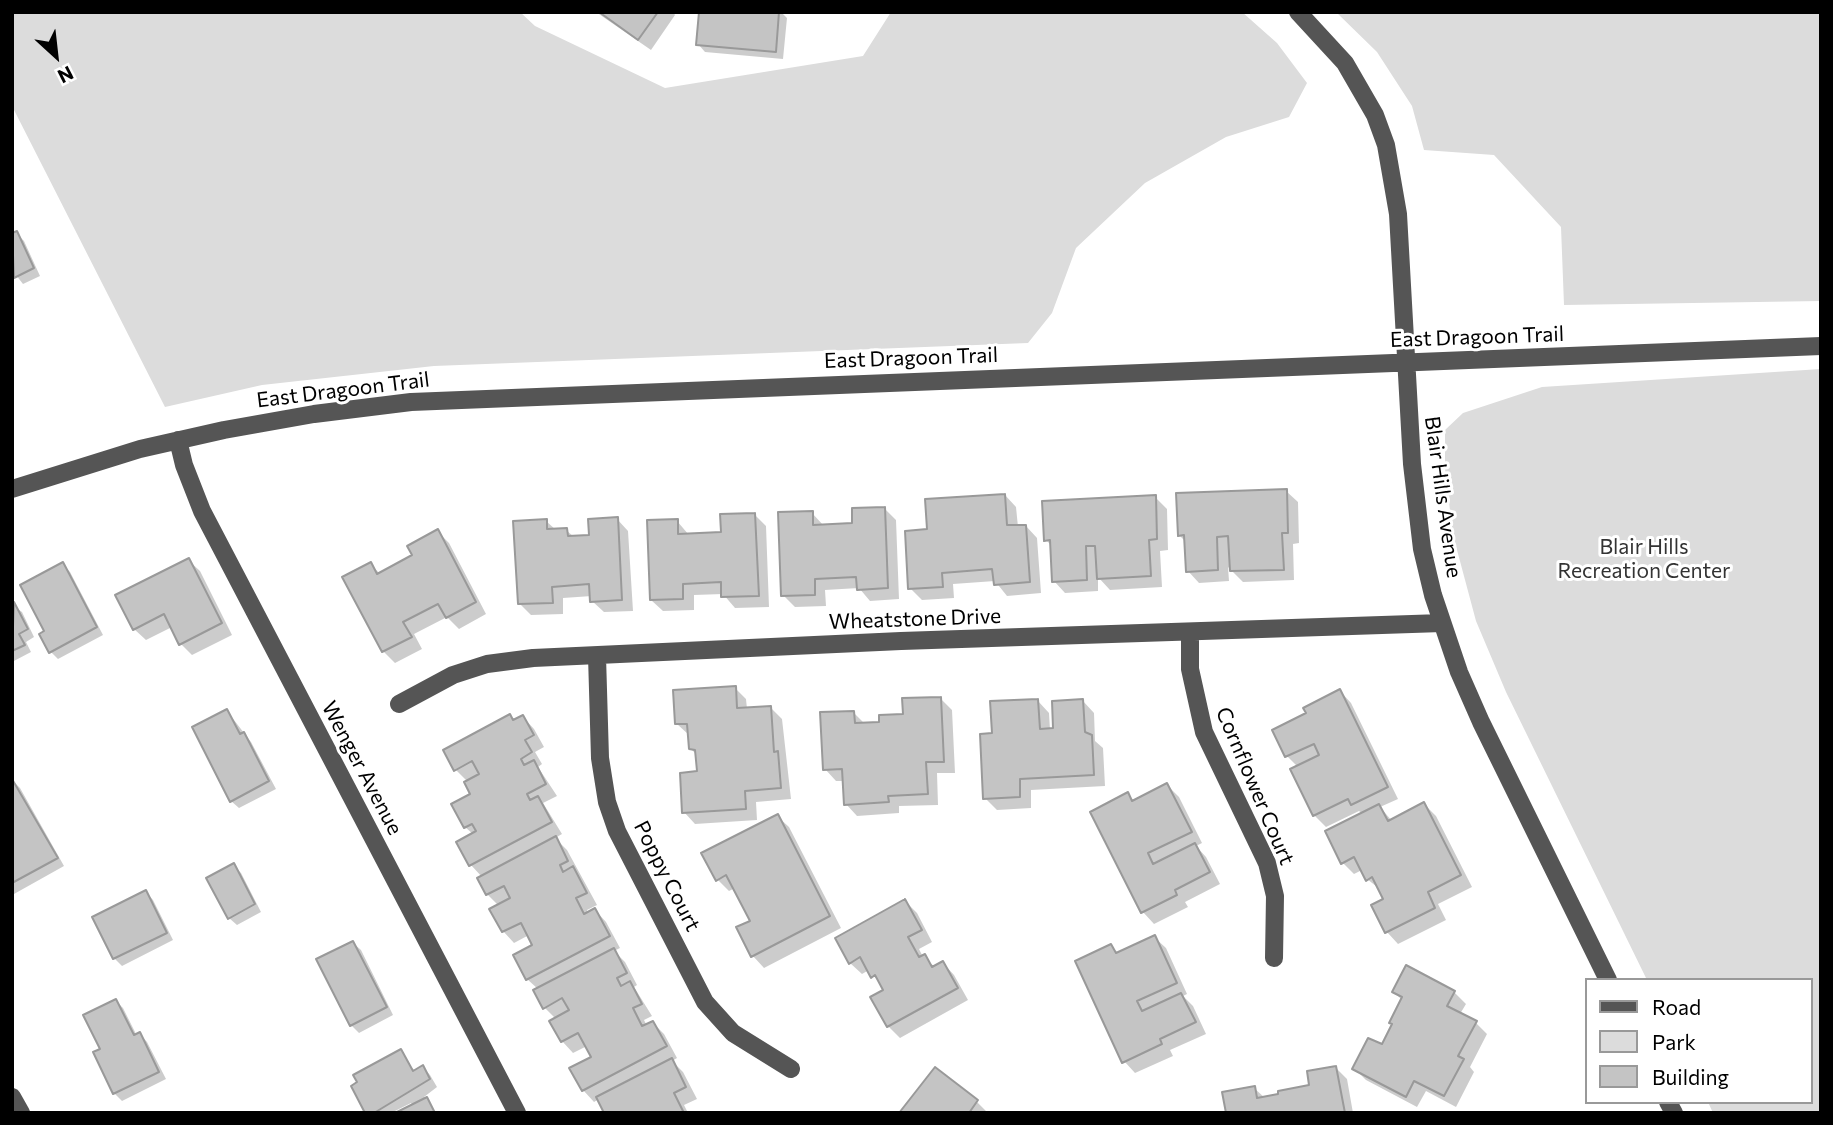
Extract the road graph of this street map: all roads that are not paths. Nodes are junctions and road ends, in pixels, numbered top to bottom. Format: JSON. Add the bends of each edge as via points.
{"nodes":[{"id":1,"x":1298,"y":12,"type":"edge"},
{"id":2,"x":1821,"y":346,"type":"edge"},
{"id":3,"x":1405,"y":362,"type":"junction"},
{"id":4,"x":178,"y":440,"type":"junction"},
{"id":5,"x":12,"y":489,"type":"edge"},
{"id":6,"x":1442,"y":623,"type":"junction"},
{"id":7,"x":1190,"y":632,"type":"junction"},
{"id":8,"x":597,"y":656,"type":"junction"},
{"id":9,"x":399,"y":704,"type":"dead end"},
{"id":10,"x":1274,"y":958,"type":"dead end"},
{"id":11,"x":1607,"y":978,"type":"edge"},
{"id":12,"x":791,"y":1069,"type":"dead end"},
{"id":13,"x":12,"y":1097,"type":"edge"},
{"id":14,"x":21,"y":1113,"type":"edge"},
{"id":15,"x":517,"y":1113,"type":"edge"}],
"edges":[{"from":1,"to":3,"type":"street","name":"Blair Hills Avenue","via":[[1345,63],[1375,115],[1386,145],[1398,214]]},
{"from":2,"to":3,"type":"street","name":"East Dragoon Trail"},
{"from":3,"to":4,"type":"street","name":"East Dragoon Trail","via":[[480,398],[314,414]]},
{"from":3,"to":6,"type":"street","name":"Blair Hills Avenue","via":[[1422,549]]},
{"from":4,"to":5,"type":"street","name":"East Dragoon Trail"},
{"from":4,"to":15,"type":"street","name":"Wenger Avenue","via":[[202,511]]},
{"from":6,"to":7,"type":"street","name":"Wheatstone Drive"},
{"from":6,"to":11,"type":"street","name":"Blair Hills Avenue","via":[[1481,722]]},
{"from":7,"to":8,"type":"street","name":"Wheatstone Drive"},
{"from":7,"to":10,"type":"street","name":"Cornflower Court","via":[[1190,669],[1204,732],[1268,863],[1275,896]]},
{"from":8,"to":9,"type":"street","name":"Wheatstone Drive","via":[[487,664],[453,675]]},
{"from":8,"to":12,"type":"street","name":"Poppy Court","via":[[600,758],[617,831],[705,1002],[733,1033]]},
{"from":13,"to":14,"type":"street"}]}
